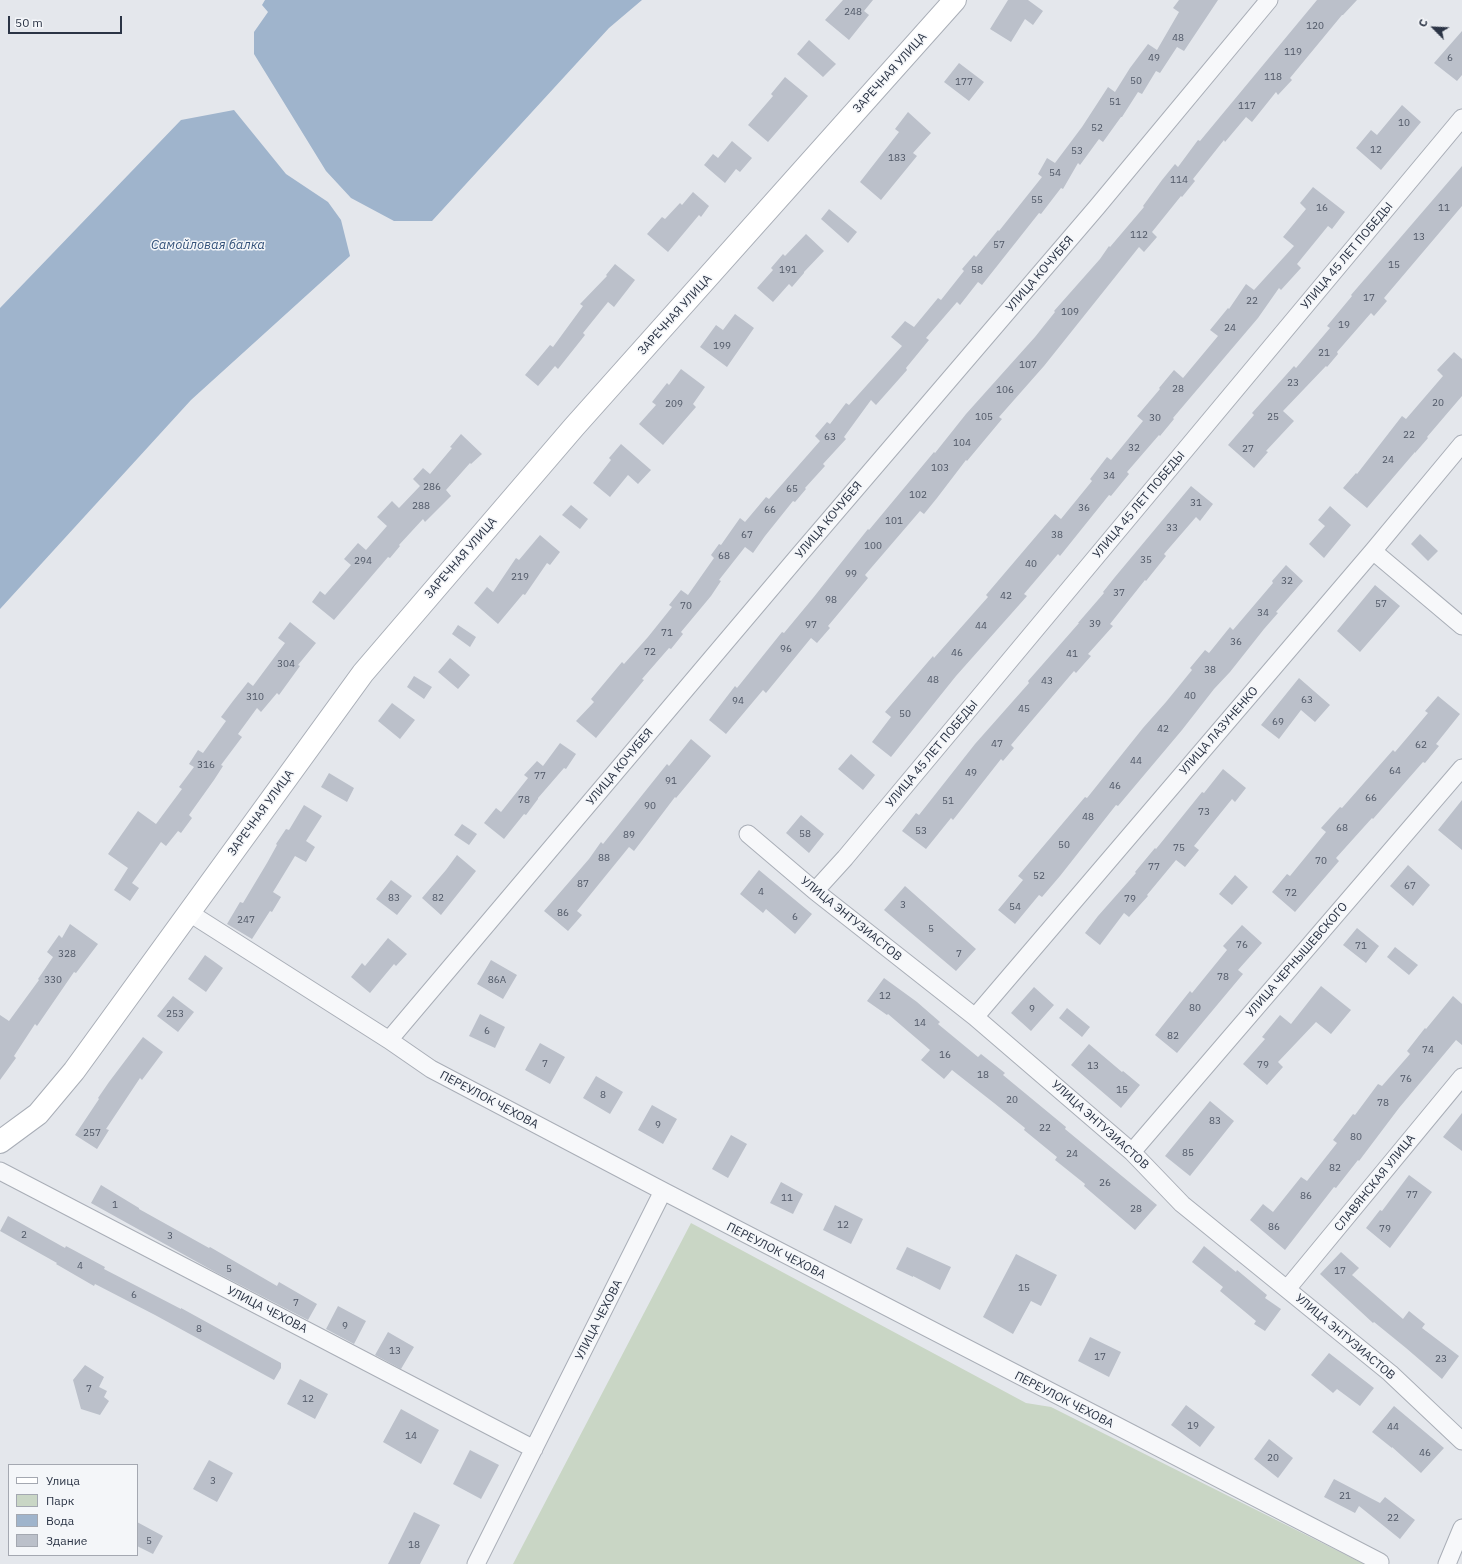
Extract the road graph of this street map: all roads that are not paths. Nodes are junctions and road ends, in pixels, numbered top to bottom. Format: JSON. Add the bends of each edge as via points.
{"nodes":[{"id":1,"x":955,"y":0,"type":"edge"},
{"id":2,"x":1269,"y":0,"type":"edge"},
{"id":3,"x":1462,"y":118,"type":"edge"},
{"id":4,"x":1462,"y":444,"type":"edge"},
{"id":5,"x":1373,"y":552,"type":"junction"},
{"id":6,"x":1462,"y":626,"type":"edge"},
{"id":7,"x":1462,"y":768,"type":"edge"},
{"id":8,"x":748,"y":834,"type":"dead end"},
{"id":9,"x":815,"y":891,"type":"junction"},
{"id":10,"x":188,"y":912,"type":"junction"},
{"id":11,"x":975,"y":1017,"type":"junction"},
{"id":12,"x":389,"y":1040,"type":"junction"},
{"id":13,"x":1462,"y":1077,"type":"edge"},
{"id":14,"x":0,"y":1142,"type":"edge"},
{"id":15,"x":1132,"y":1152,"type":"junction"},
{"id":16,"x":0,"y":1171,"type":"edge"},
{"id":17,"x":663,"y":1192,"type":"junction"},
{"id":18,"x":1288,"y":1289,"type":"junction"},
{"id":19,"x":1462,"y":1441,"type":"edge"},
{"id":20,"x":534,"y":1449,"type":"junction"},
{"id":21,"x":1462,"y":1528,"type":"edge"},
{"id":22,"x":1380,"y":1562,"type":"dead end"},
{"id":23,"x":476,"y":1564,"type":"edge"},
{"id":24,"x":1447,"y":1564,"type":"edge"}],
"edges":[{"from":1,"to":10,"type":"main road","name":"ЗАРЕЧНАЯ УЛИЦА","via":[[574,427],[362,673]]},
{"from":2,"to":12,"type":"street","name":"УЛИЦА КОЧУБЕЯ","via":[[1097,207]]},
{"from":3,"to":9,"type":"street","name":"УЛИЦА 45 ЛЕТ ПОБЕДЫ","via":[[846,858]]},
{"from":4,"to":5,"type":"street","name":"УЛИЦА ЛАЗУНЕНКО"},
{"from":5,"to":6,"type":"street"},
{"from":5,"to":11,"type":"street","name":"УЛИЦА ЛАЗУНЕНКО"},
{"from":7,"to":15,"type":"street","name":"УЛИЦА ЧЕРНЫШЕВСКОГО"},
{"from":8,"to":9,"type":"street","name":"УЛИЦА ЭНТУЗИАСТОВ"},
{"from":9,"to":11,"type":"street","name":"УЛИЦА ЭНТУЗИАСТОВ"},
{"from":10,"to":12,"type":"street","name":"ПЕРЕУЛОК ЧЕХОВА"},
{"from":10,"to":14,"type":"main road","name":"ЗАРЕЧНАЯ УЛИЦА","via":[[74,1071],[38,1114]]},
{"from":11,"to":15,"type":"street","name":"УЛИЦА ЭНТУЗИАСТОВ"},
{"from":12,"to":17,"type":"street","name":"ПЕРЕУЛОК ЧЕХОВА","via":[[431,1069]]},
{"from":13,"to":18,"type":"street","name":"СЛАВЯНСКАЯ УЛИЦА"},
{"from":15,"to":18,"type":"street","name":"УЛИЦА ЭНТУЗИАСТОВ","via":[[1182,1204]]},
{"from":16,"to":20,"type":"street","name":"УЛИЦА ЧЕХОВА"},
{"from":17,"to":20,"type":"street","name":"УЛИЦА ЧЕХОВА"},
{"from":17,"to":22,"type":"street","name":"ПЕРЕУЛОК ЧЕХОВА"},
{"from":18,"to":19,"type":"street","name":"УЛИЦА ЭНТУЗИАСТОВ","via":[[1390,1373]]},
{"from":20,"to":23,"type":"street","name":"УЛИЦА ЧЕХОВА"},
{"from":21,"to":24,"type":"street"}]}
